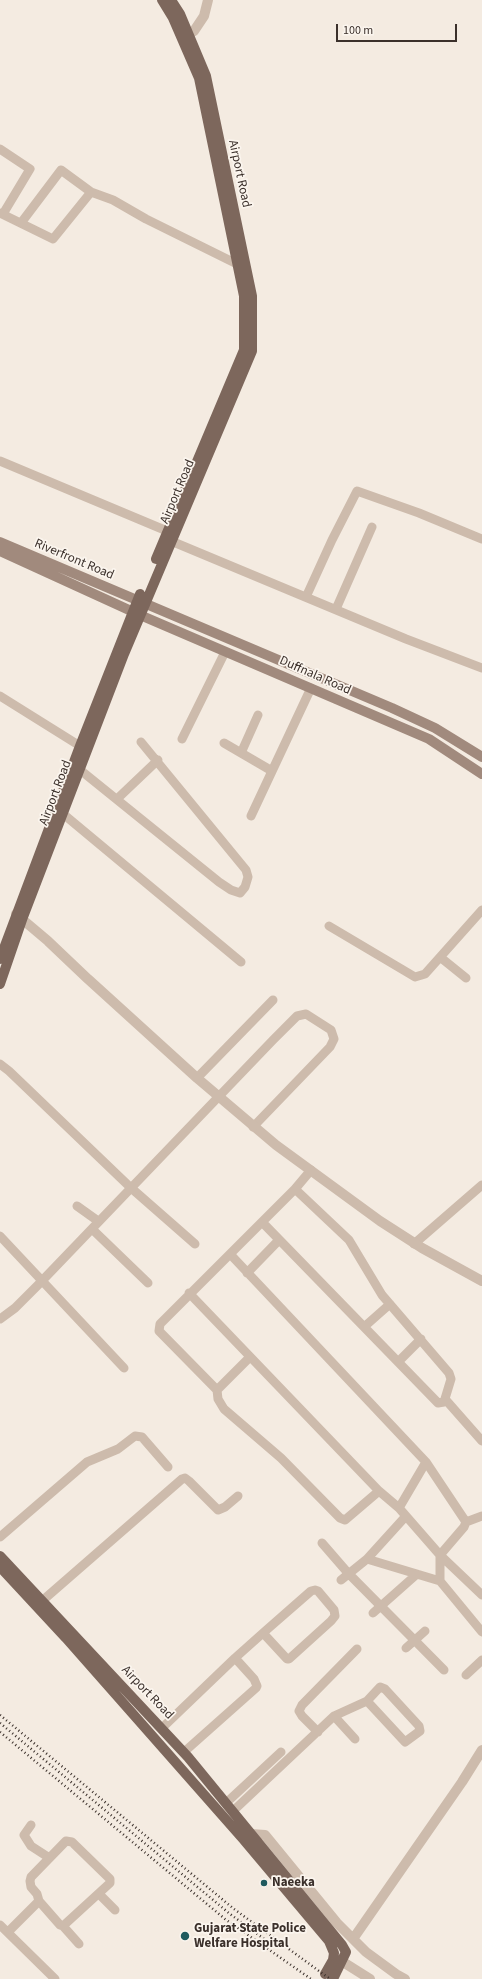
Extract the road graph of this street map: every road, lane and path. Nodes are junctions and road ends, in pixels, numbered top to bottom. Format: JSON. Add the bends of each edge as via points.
{"nodes":[{"id":1,"x":162,"y":0,"type":"edge"},
{"id":2,"x":171,"y":0,"type":"edge"},
{"id":3,"x":208,"y":0,"type":"edge"},
{"id":4,"x":177,"y":16,"type":"junction"},
{"id":5,"x":185,"y":35,"type":"junction"},
{"id":6,"x":202,"y":77,"type":"junction"},
{"id":7,"x":0,"y":149,"type":"edge"},
{"id":8,"x":91,"y":192,"type":"junction"},
{"id":9,"x":2,"y":213,"type":"edge"},
{"id":10,"x":20,"y":223,"type":"junction"},
{"id":11,"x":237,"y":264,"type":"junction"},
{"id":12,"x":248,"y":318,"type":"junction"},
{"id":13,"x":0,"y":461,"type":"edge"},
{"id":14,"x":372,"y":528,"type":"dead end"},
{"id":15,"x":169,"y":536,"type":"junction"},
{"id":16,"x":482,"y":539,"type":"edge"},
{"id":17,"x":0,"y":542,"type":"edge"},
{"id":18,"x":0,"y":551,"type":"edge"},
{"id":19,"x":306,"y":597,"type":"junction"},
{"id":20,"x":140,"y":603,"type":"junction"},
{"id":21,"x":336,"y":609,"type":"junction"},
{"id":22,"x":136,"y":613,"type":"junction"},
{"id":23,"x":225,"y":652,"type":"junction"},
{"id":24,"x":482,"y":668,"type":"edge"},
{"id":25,"x":311,"y":688,"type":"junction"},
{"id":26,"x":0,"y":696,"type":"edge"},
{"id":27,"x":258,"y":715,"type":"dead end"},
{"id":28,"x":182,"y":739,"type":"dead end"},
{"id":29,"x":142,"y":742,"type":"dead end"},
{"id":30,"x":224,"y":743,"type":"dead end"},
{"id":31,"x":80,"y":746,"type":"junction"},
{"id":32,"x":241,"y":753,"type":"junction"},
{"id":33,"x":482,"y":758,"type":"edge"},
{"id":34,"x":158,"y":760,"type":"junction"},
{"id":35,"x":79,"y":769,"type":"junction"},
{"id":36,"x":272,"y":771,"type":"junction"},
{"id":37,"x":482,"y":774,"type":"edge"},
{"id":38,"x":117,"y":799,"type":"junction"},
{"id":39,"x":62,"y":813,"type":"junction"},
{"id":40,"x":251,"y":816,"type":"dead end"},
{"id":41,"x":482,"y":910,"type":"edge"},
{"id":42,"x":20,"y":916,"type":"junction"},
{"id":43,"x":329,"y":926,"type":"dead end"},
{"id":44,"x":440,"y":957,"type":"junction"},
{"id":45,"x":0,"y":960,"type":"edge"},
{"id":46,"x":241,"y":962,"type":"dead end"},
{"id":47,"x":466,"y":978,"type":"dead end"},
{"id":48,"x":0,"y":984,"type":"edge"},
{"id":49,"x":273,"y":1000,"type":"dead end"},
{"id":50,"x":0,"y":1064,"type":"edge"},
{"id":51,"x":197,"y":1078,"type":"junction"},
{"id":52,"x":219,"y":1097,"type":"junction"},
{"id":53,"x":253,"y":1126,"type":"junction"},
{"id":54,"x":311,"y":1170,"type":"junction"},
{"id":55,"x":482,"y":1185,"type":"edge"},
{"id":56,"x":130,"y":1187,"type":"junction"},
{"id":57,"x":295,"y":1189,"type":"junction"},
{"id":58,"x":78,"y":1206,"type":"dead end"},
{"id":59,"x":98,"y":1221,"type":"junction"},
{"id":60,"x":263,"y":1223,"type":"junction"},
{"id":61,"x":92,"y":1229,"type":"junction"},
{"id":62,"x":0,"y":1236,"type":"edge"},
{"id":63,"x":280,"y":1240,"type":"junction"},
{"id":64,"x":195,"y":1244,"type":"dead end"},
{"id":65,"x":414,"y":1244,"type":"junction"},
{"id":66,"x":230,"y":1254,"type":"junction"},
{"id":67,"x":247,"y":1273,"type":"junction"},
{"id":68,"x":42,"y":1281,"type":"junction"},
{"id":69,"x":482,"y":1281,"type":"edge"},
{"id":70,"x":148,"y":1283,"type":"dead end"},
{"id":71,"x":189,"y":1293,"type":"junction"},
{"id":72,"x":390,"y":1304,"type":"junction"},
{"id":73,"x":0,"y":1319,"type":"edge"},
{"id":74,"x":364,"y":1327,"type":"junction"},
{"id":75,"x":421,"y":1339,"type":"junction"},
{"id":76,"x":250,"y":1357,"type":"junction"},
{"id":77,"x":398,"y":1362,"type":"junction"},
{"id":78,"x":124,"y":1368,"type":"dead end"},
{"id":79,"x":217,"y":1390,"type":"junction"},
{"id":80,"x":445,"y":1399,"type":"junction"},
{"id":81,"x":482,"y":1440,"type":"edge"},
{"id":82,"x":426,"y":1462,"type":"junction"},
{"id":83,"x":168,"y":1467,"type":"dead end"},
{"id":84,"x":379,"y":1491,"type":"junction"},
{"id":85,"x":238,"y":1496,"type":"dead end"},
{"id":86,"x":398,"y":1508,"type":"junction"},
{"id":87,"x":406,"y":1516,"type":"junction"},
{"id":88,"x":482,"y":1516,"type":"edge"},
{"id":89,"x":466,"y":1522,"type":"junction"},
{"id":90,"x":0,"y":1537,"type":"edge"},
{"id":91,"x":322,"y":1544,"type":"dead end"},
{"id":92,"x":440,"y":1555,"type":"junction"},
{"id":93,"x":0,"y":1556,"type":"edge"},
{"id":94,"x":367,"y":1559,"type":"junction"},
{"id":95,"x":0,"y":1567,"type":"edge"},
{"id":96,"x":348,"y":1573,"type":"junction"},
{"id":97,"x":417,"y":1574,"type":"junction"},
{"id":98,"x":341,"y":1580,"type":"dead end"},
{"id":99,"x":440,"y":1581,"type":"junction"},
{"id":100,"x":482,"y":1594,"type":"edge"},
{"id":101,"x":42,"y":1601,"type":"junction"},
{"id":102,"x":380,"y":1606,"type":"junction"},
{"id":103,"x":373,"y":1613,"type":"dead end"},
{"id":104,"x":424,"y":1631,"type":"dead end"},
{"id":105,"x":482,"y":1632,"type":"edge"},
{"id":106,"x":263,"y":1633,"type":"junction"},
{"id":107,"x":414,"y":1640,"type":"junction"},
{"id":108,"x":406,"y":1648,"type":"dead end"},
{"id":109,"x":357,"y":1649,"type":"dead end"},
{"id":110,"x":235,"y":1658,"type":"junction"},
{"id":111,"x":482,"y":1660,"type":"edge"},
{"id":112,"x":444,"y":1670,"type":"dead end"},
{"id":113,"x":466,"y":1675,"type":"dead end"},
{"id":114,"x":367,"y":1701,"type":"junction"},
{"id":115,"x":234,"y":1714,"type":"dead end"},
{"id":116,"x":334,"y":1716,"type":"junction"},
{"id":117,"x":162,"y":1728,"type":"junction"},
{"id":118,"x":318,"y":1732,"type":"junction"},
{"id":119,"x":355,"y":1738,"type":"dead end"},
{"id":120,"x":482,"y":1750,"type":"edge"},
{"id":121,"x":281,"y":1752,"type":"dead end"},
{"id":122,"x":186,"y":1754,"type":"junction"},
{"id":123,"x":226,"y":1803,"type":"junction"},
{"id":124,"x":233,"y":1811,"type":"junction"},
{"id":125,"x":31,"y":1825,"type":"dead end"},
{"id":126,"x":248,"y":1837,"type":"junction"},
{"id":127,"x":262,"y":1855,"type":"junction"},
{"id":128,"x":48,"y":1857,"type":"junction"},
{"id":129,"x":99,"y":1894,"type":"junction"},
{"id":130,"x":38,"y":1901,"type":"junction"},
{"id":131,"x":114,"y":1910,"type":"dead end"},
{"id":132,"x":0,"y":1925,"type":"edge"},
{"id":133,"x":63,"y":1926,"type":"junction"},
{"id":134,"x":8,"y":1932,"type":"junction"},
{"id":135,"x":354,"y":1939,"type":"junction"},
{"id":136,"x":79,"y":1944,"type":"dead end"},
{"id":137,"x":343,"y":1962,"type":"junction"},
{"id":138,"x":329,"y":1976,"type":"edge"},
{"id":139,"x":55,"y":1979,"type":"edge"},
{"id":140,"x":370,"y":1979,"type":"edge"},
{"id":141,"x":405,"y":1979,"type":"edge"}],
"edges":[{"from":1,"to":4,"type":"main road","name":"Airport Road"},
{"from":2,"to":4,"type":"main road","name":"Airport Road"},
{"from":3,"to":5,"type":"street","via":[[204,16],[194,31]]},
{"from":4,"to":5,"type":"main road","name":"Airport Road"},
{"from":5,"to":6,"type":"main road","name":"Airport Road"},
{"from":6,"to":11,"type":"main road","name":"Airport Road"},
{"from":6,"to":12,"type":"main road","name":"Airport Road","via":[[252,296]]},
{"from":7,"to":9,"type":"street","via":[[30,169]]},
{"from":8,"to":10,"type":"street","via":[[53,239]]},
{"from":8,"to":10,"type":"street","via":[[61,170]]},
{"from":8,"to":11,"type":"street","via":[[113,200]]},
{"from":9,"to":10,"type":"street"},
{"from":11,"to":12,"type":"main road","name":"Airport Road"},
{"from":12,"to":15,"type":"main road","name":"Airport Road","via":[[252,351]]},
{"from":13,"to":15,"type":"street"},
{"from":14,"to":21,"type":"street"},
{"from":15,"to":19,"type":"street"},
{"from":15,"to":20,"type":"main road","name":"Airport Road"},
{"from":16,"to":19,"type":"street","via":[[357,491]]},
{"from":17,"to":20,"type":"main road","name":"Riverfront Road"},
{"from":18,"to":22,"type":"main road","name":"Riverfront Road"},
{"from":19,"to":21,"type":"street"},
{"from":20,"to":22,"type":"main road","name":"Airport Road"},
{"from":20,"to":33,"type":"main road","name":"Riverfront Road","via":[[392,708],[434,728]]},
{"from":21,"to":24,"type":"street"},
{"from":22,"to":23,"type":"main road","name":"Duffnala Road"},
{"from":22,"to":31,"type":"main road","name":"Airport Road"},
{"from":22,"to":35,"type":"main road","name":"Airport Road"},
{"from":23,"to":25,"type":"main road","name":"Duffnala Road"},
{"from":23,"to":28,"type":"street"},
{"from":25,"to":36,"type":"street"},
{"from":25,"to":37,"type":"main road","name":"Duffnala Road","via":[[429,739]]},
{"from":26,"to":31,"type":"street"},
{"from":27,"to":32,"type":"street"},
{"from":29,"to":34,"type":"street"},
{"from":30,"to":32,"type":"street"},
{"from":31,"to":42,"type":"main road","name":"Airport Road"},
{"from":32,"to":36,"type":"street"},
{"from":34,"to":38,"type":"street"},
{"from":34,"to":38,"type":"street","via":[[246,870],[246,882],[240,893],[219,882]]},
{"from":35,"to":38,"type":"street"},
{"from":35,"to":39,"type":"main road","name":"Airport Road"},
{"from":36,"to":40,"type":"street"},
{"from":39,"to":42,"type":"main road","name":"Airport Road"},
{"from":39,"to":46,"type":"street"},
{"from":41,"to":44,"type":"street"},
{"from":42,"to":45,"type":"main road","name":"Airport Road"},
{"from":42,"to":48,"type":"main road","name":"Airport Road"},
{"from":42,"to":51,"type":"street"},
{"from":43,"to":44,"type":"street","via":[[415,977],[425,974]]},
{"from":44,"to":47,"type":"street"},
{"from":49,"to":51,"type":"street"},
{"from":50,"to":56,"type":"street"},
{"from":51,"to":52,"type":"street"},
{"from":52,"to":53,"type":"street"},
{"from":52,"to":53,"type":"street","via":[[297,1016],[306,1014],[331,1030],[334,1038],[330,1048]]},
{"from":52,"to":56,"type":"street"},
{"from":53,"to":54,"type":"street"},
{"from":54,"to":57,"type":"street"},
{"from":54,"to":65,"type":"street"},
{"from":55,"to":65,"type":"street"},
{"from":56,"to":59,"type":"street"},
{"from":56,"to":64,"type":"street"},
{"from":57,"to":60,"type":"street"},
{"from":57,"to":72,"type":"street","via":[[350,1240]]},
{"from":58,"to":59,"type":"street"},
{"from":59,"to":61,"type":"street"},
{"from":60,"to":63,"type":"street"},
{"from":60,"to":66,"type":"street"},
{"from":61,"to":68,"type":"street"},
{"from":61,"to":70,"type":"street"},
{"from":62,"to":68,"type":"street"},
{"from":63,"to":67,"type":"street"},
{"from":63,"to":74,"type":"street"},
{"from":65,"to":69,"type":"street"},
{"from":66,"to":67,"type":"street"},
{"from":66,"to":71,"type":"street"},
{"from":67,"to":82,"type":"street"},
{"from":68,"to":73,"type":"street"},
{"from":68,"to":78,"type":"street"},
{"from":71,"to":76,"type":"street"},
{"from":71,"to":79,"type":"street","via":[[160,1324],[159,1331]]},
{"from":72,"to":74,"type":"street"},
{"from":72,"to":75,"type":"street"},
{"from":74,"to":77,"type":"street"},
{"from":75,"to":77,"type":"street"},
{"from":75,"to":80,"type":"street","via":[[450,1376]]},
{"from":76,"to":79,"type":"street"},
{"from":76,"to":84,"type":"street"},
{"from":77,"to":80,"type":"street","via":[[438,1404]]},
{"from":79,"to":84,"type":"street","via":[[218,1399],[224,1409],[280,1458],[343,1520]]},
{"from":80,"to":81,"type":"street"},
{"from":82,"to":86,"type":"street"},
{"from":82,"to":89,"type":"street"},
{"from":83,"to":90,"type":"street","via":[[142,1438],[135,1436],[118,1449],[87,1462]]},
{"from":84,"to":86,"type":"street"},
{"from":85,"to":101,"type":"street","via":[[218,1510],[189,1481],[182,1479]]},
{"from":86,"to":87,"type":"street"},
{"from":87,"to":92,"type":"street"},
{"from":87,"to":94,"type":"street"},
{"from":88,"to":89,"type":"street"},
{"from":89,"to":92,"type":"street"},
{"from":91,"to":96,"type":"street"},
{"from":92,"to":99,"type":"street"},
{"from":92,"to":100,"type":"street"},
{"from":93,"to":101,"type":"main road","name":"Airport Road"},
{"from":94,"to":96,"type":"street"},
{"from":94,"to":97,"type":"street"},
{"from":95,"to":126,"type":"main road","name":"Airport Road"},
{"from":96,"to":98,"type":"street"},
{"from":96,"to":102,"type":"street"},
{"from":97,"to":99,"type":"street"},
{"from":97,"to":102,"type":"street"},
{"from":99,"to":105,"type":"street"},
{"from":101,"to":117,"type":"main road","name":"Airport Road"},
{"from":102,"to":103,"type":"street"},
{"from":102,"to":107,"type":"street"},
{"from":104,"to":107,"type":"street"},
{"from":106,"to":106,"type":"street","via":[[315,1590],[334,1610],[331,1621],[290,1659],[287,1659]]},
{"from":106,"to":110,"type":"street"},
{"from":107,"to":108,"type":"street"},
{"from":107,"to":112,"type":"street"},
{"from":109,"to":118,"type":"street","via":[[302,1705],[302,1716]]},
{"from":110,"to":117,"type":"street"},
{"from":110,"to":122,"type":"street","via":[[257,1686]]},
{"from":111,"to":113,"type":"street"},
{"from":114,"to":114,"type":"street","via":[[383,1687],[419,1726],[420,1731],[405,1742]]},
{"from":114,"to":116,"type":"street"},
{"from":115,"to":122,"type":"street"},
{"from":116,"to":118,"type":"street"},
{"from":116,"to":119,"type":"street"},
{"from":117,"to":122,"type":"main road","name":"Airport Road"},
{"from":118,"to":124,"type":"street"},
{"from":120,"to":135,"type":"street"},
{"from":121,"to":123,"type":"street"},
{"from":122,"to":123,"type":"main road","name":"Airport Road"},
{"from":123,"to":124,"type":"main road","name":"Airport Road"},
{"from":124,"to":126,"type":"main road","name":"Airport Road"},
{"from":125,"to":128,"type":"street","via":[[24,1834],[31,1846]]},
{"from":126,"to":127,"type":"main road","name":"Airport Road"},
{"from":126,"to":135,"type":"street","via":[[266,1835],[337,1923]]},
{"from":127,"to":137,"type":"main road","via":[[342,1945],[346,1952]]},
{"from":127,"to":138,"type":"main road","via":[[329,1941],[334,1960]]},
{"from":128,"to":129,"type":"street","via":[[66,1841],[72,1842],[110,1879]]},
{"from":128,"to":130,"type":"street","via":[[30,1881]]},
{"from":129,"to":131,"type":"street"},
{"from":129,"to":133,"type":"street"},
{"from":130,"to":133,"type":"street"},
{"from":130,"to":134,"type":"street"},
{"from":132,"to":134,"type":"street"},
{"from":133,"to":136,"type":"street"},
{"from":134,"to":139,"type":"street"},
{"from":135,"to":141,"type":"street","via":[[366,1952]]},
{"from":137,"to":138,"type":"main road"},
{"from":137,"to":140,"type":"street"}]}
